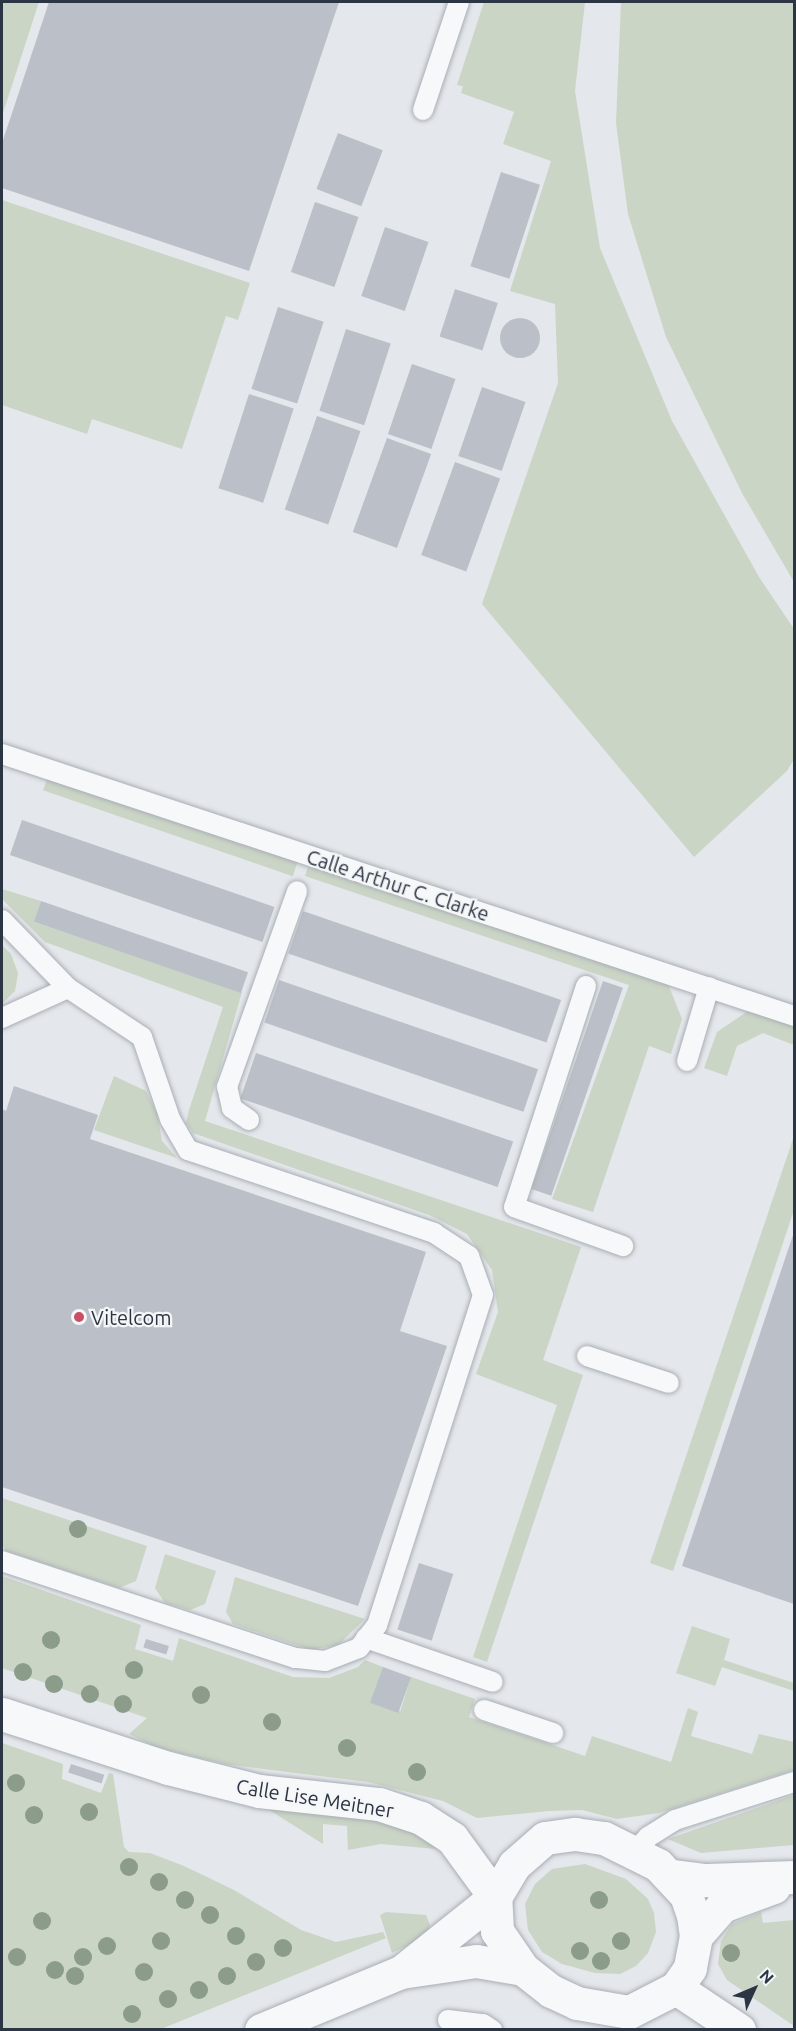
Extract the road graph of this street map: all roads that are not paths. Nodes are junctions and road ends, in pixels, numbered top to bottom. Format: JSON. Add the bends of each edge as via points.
{"nodes":[{"id":1,"x":459,"y":2,"type":"edge"},
{"id":2,"x":423,"y":110,"type":"dead end"},
{"id":3,"x":2,"y":757,"type":"edge"},
{"id":4,"x":297,"y":891,"type":"dead end"},
{"id":5,"x":2,"y":920,"type":"edge"},
{"id":6,"x":586,"y":986,"type":"dead end"},
{"id":7,"x":709,"y":987,"type":"junction"},
{"id":8,"x":68,"y":988,"type":"junction"},
{"id":9,"x":795,"y":1016,"type":"edge"},
{"id":10,"x":2,"y":1018,"type":"edge"},
{"id":11,"x":687,"y":1061,"type":"dead end"},
{"id":12,"x":249,"y":1120,"type":"dead end"},
{"id":13,"x":623,"y":1246,"type":"dead end"},
{"id":14,"x":587,"y":1356,"type":"dead end"},
{"id":15,"x":669,"y":1383,"type":"dead end"},
{"id":16,"x":2,"y":1561,"type":"edge"},
{"id":17,"x":366,"y":1638,"type":"junction"},
{"id":18,"x":494,"y":1682,"type":"dead end"},
{"id":19,"x":484,"y":1710,"type":"dead end"},
{"id":20,"x":2,"y":1713,"type":"edge"},
{"id":21,"x":553,"y":1733,"type":"dead end"},
{"id":22,"x":795,"y":1782,"type":"edge"},
{"id":23,"x":635,"y":1851,"type":"junction"},
{"id":24,"x":672,"y":1876,"type":"junction"},
{"id":25,"x":795,"y":1878,"type":"edge"},
{"id":26,"x":495,"y":1897,"type":"junction"},
{"id":27,"x":696,"y":1935,"type":"junction"},
{"id":28,"x":523,"y":1969,"type":"junction"},
{"id":29,"x":401,"y":1972,"type":"junction"},
{"id":30,"x":676,"y":1988,"type":"junction"},
{"id":31,"x":448,"y":2020,"type":"dead end"},
{"id":32,"x":626,"y":2021,"type":"edge"},
{"id":33,"x":261,"y":2030,"type":"edge"},
{"id":34,"x":492,"y":2030,"type":"edge"},
{"id":35,"x":739,"y":2030,"type":"edge"}],
"edges":[{"from":1,"to":2,"type":"lane"},
{"from":3,"to":7,"type":"lane","name":"Calle Arthur C. Clarke"},
{"from":4,"to":12,"type":"lane","via":[[227,1087],[232,1108]]},
{"from":5,"to":8,"type":"lane"},
{"from":6,"to":13,"type":"lane","via":[[514,1207]]},
{"from":7,"to":9,"type":"lane","name":"Calle Arthur C. Clarke"},
{"from":7,"to":11,"type":"lane"},
{"from":8,"to":10,"type":"lane"},
{"from":8,"to":17,"type":"lane","via":[[142,1037],[170,1119],[188,1150],[434,1233],[469,1256],[483,1295],[377,1625]]},
{"from":14,"to":15,"type":"lane"},
{"from":16,"to":17,"type":"lane","via":[[295,1658],[324,1661],[358,1648]]},
{"from":17,"to":18,"type":"lane"},
{"from":19,"to":21,"type":"lane"},
{"from":20,"to":26,"type":"street","name":"Calle Lise Meitner","via":[[134,1758],[259,1791],[379,1804],[421,1818],[452,1838]]},
{"from":22,"to":23,"type":"lane","via":[[675,1820],[648,1837]]},
{"from":23,"to":24,"type":"street"},
{"from":23,"to":26,"type":"street","via":[[604,1838],[575,1834],[546,1838],[514,1865]]},
{"from":24,"to":25,"type":"street","via":[[707,1880]]},
{"from":24,"to":27,"type":"street","via":[[686,1894]]},
{"from":25,"to":27,"type":"street","via":[[722,1906]]},
{"from":26,"to":28,"type":"street","via":[[496,1931]]},
{"from":26,"to":29,"type":"street"},
{"from":27,"to":30,"type":"street","via":[[690,1968]]},
{"from":28,"to":29,"type":"street","via":[[476,1961]]},
{"from":28,"to":32,"type":"street","via":[[551,1991]]},
{"from":29,"to":33,"type":"street"},
{"from":30,"to":32,"type":"street"},
{"from":30,"to":35,"type":"street"},
{"from":31,"to":34,"type":"lane","via":[[483,2024]]}]}
